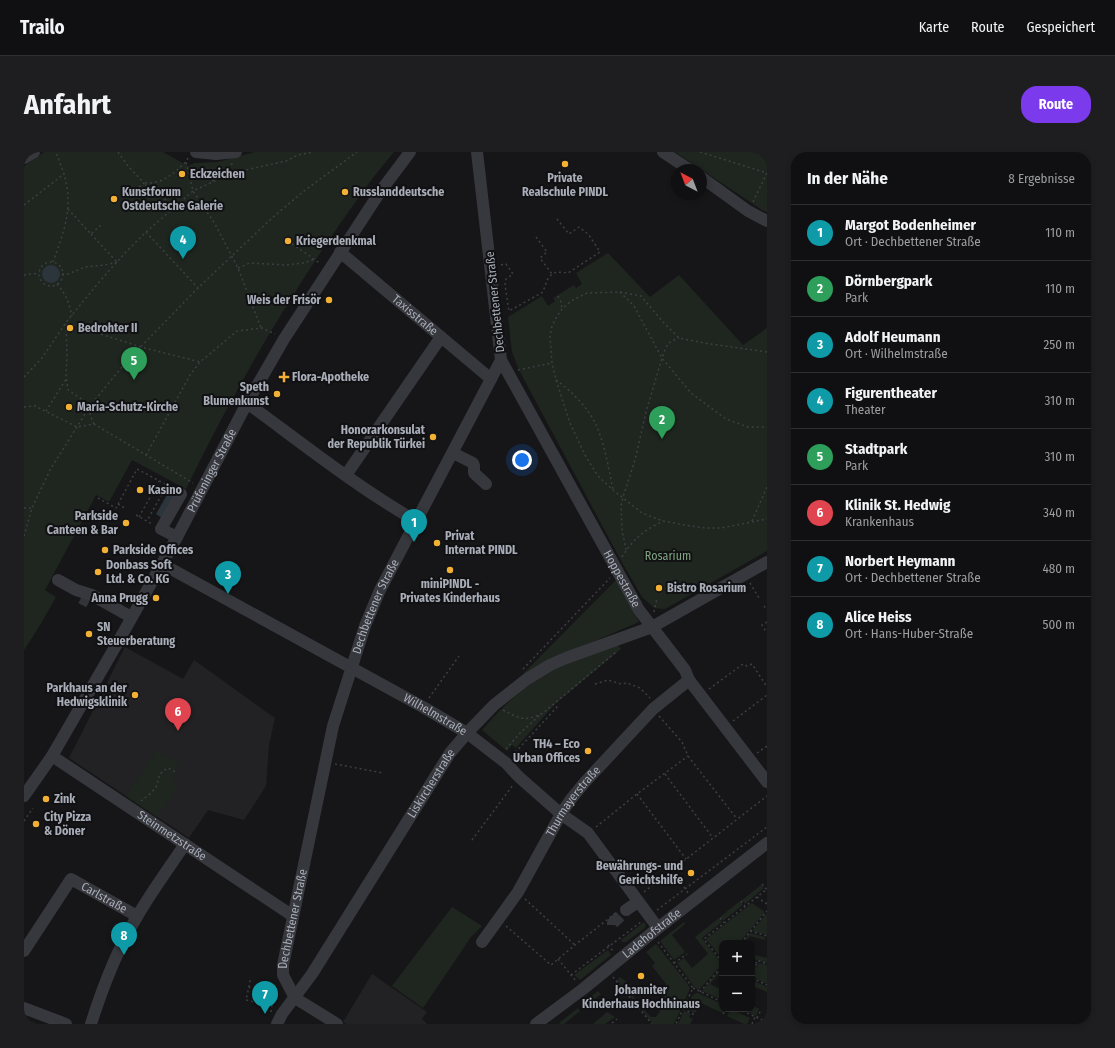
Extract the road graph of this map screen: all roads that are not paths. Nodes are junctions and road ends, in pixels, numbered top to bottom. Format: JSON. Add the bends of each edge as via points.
{"nodes":[{"id":1,"x":34,"y":152,"type":"edge"},
{"id":2,"x":410,"y":152,"type":"edge"},
{"id":3,"x":476,"y":152,"type":"edge"},
{"id":4,"x":663,"y":152,"type":"edge"},
{"id":5,"x":192,"y":155,"type":"edge"},
{"id":6,"x":235,"y":157,"type":"edge"},
{"id":7,"x":24,"y":158,"type":"edge"},
{"id":8,"x":681,"y":164,"type":"edge"},
{"id":9,"x":707,"y":181,"type":"edge"},
{"id":10,"x":767,"y":221,"type":"edge"},
{"id":11,"x":340,"y":252,"type":"junction"},
{"id":12,"x":441,"y":337,"type":"junction"},
{"id":13,"x":501,"y":360,"type":"junction"},
{"id":14,"x":491,"y":379,"type":"junction"},
{"id":15,"x":247,"y":403,"type":"junction"},
{"id":16,"x":452,"y":453,"type":"junction"},
{"id":17,"x":346,"y":475,"type":"junction"},
{"id":18,"x":486,"y":484,"type":"dead end"},
{"id":19,"x":181,"y":494,"type":"dead end"},
{"id":20,"x":416,"y":521,"type":"junction"},
{"id":21,"x":177,"y":537,"type":"junction"},
{"id":22,"x":767,"y":562,"type":"edge"},
{"id":23,"x":162,"y":564,"type":"junction"},
{"id":24,"x":58,"y":580,"type":"dead end"},
{"id":25,"x":89,"y":602,"type":"tunnel mouth"},
{"id":26,"x":130,"y":620,"type":"junction"},
{"id":27,"x":652,"y":627,"type":"junction"},
{"id":28,"x":350,"y":668,"type":"junction"},
{"id":29,"x":689,"y":680,"type":"junction"},
{"id":30,"x":467,"y":733,"type":"junction"},
{"id":31,"x":52,"y":756,"type":"junction"},
{"id":32,"x":767,"y":782,"type":"edge"},
{"id":33,"x":25,"y":792,"type":"edge"},
{"id":34,"x":561,"y":814,"type":"junction"},
{"id":35,"x":767,"y":842,"type":"edge"},
{"id":36,"x":185,"y":844,"type":"junction"},
{"id":37,"x":636,"y":900,"type":"junction"},
{"id":38,"x":622,"y":910,"type":"tunnel mouth"},
{"id":39,"x":137,"y":916,"type":"junction"},
{"id":40,"x":293,"y":916,"type":"junction"},
{"id":41,"x":658,"y":928,"type":"junction"},
{"id":42,"x":482,"y":942,"type":"dead end"},
{"id":43,"x":24,"y":951,"type":"edge"},
{"id":44,"x":295,"y":998,"type":"junction"},
{"id":45,"x":24,"y":1008,"type":"edge"},
{"id":46,"x":273,"y":1021,"type":"edge"},
{"id":47,"x":66,"y":1024,"type":"edge"},
{"id":48,"x":91,"y":1024,"type":"edge"},
{"id":49,"x":337,"y":1024,"type":"edge"},
{"id":50,"x":536,"y":1024,"type":"edge"}],
"edges":[{"from":1,"to":7,"type":"street"},
{"from":2,"to":11,"type":"street","name":"Prüfeninger Straße"},
{"from":3,"to":13,"type":"street","name":"Dechbettener Straße"},
{"from":4,"to":8,"type":"street"},
{"from":5,"to":6,"type":"street","via":[[216,154]]},
{"from":9,"to":10,"type":"street","via":[[748,211]]},
{"from":11,"to":12,"type":"street","name":"Taxisstraße"},
{"from":11,"to":15,"type":"street","name":"Prüfeninger Straße","via":[[284,339]]},
{"from":12,"to":14,"type":"street","name":"Taxisstraße"},
{"from":12,"to":17,"type":"street"},
{"from":13,"to":14,"type":"street","name":"Dechbettener Straße"},
{"from":13,"to":27,"type":"street","name":"Hoppestraße","via":[[639,610]]},
{"from":14,"to":16,"type":"street","name":"Dechbettener Straße"},
{"from":15,"to":17,"type":"street"},
{"from":15,"to":21,"type":"street","name":"Prüfeninger Straße"},
{"from":16,"to":18,"type":"street","via":[[473,463],[474,473]]},
{"from":16,"to":20,"type":"street","name":"Dechbettener Straße"},
{"from":17,"to":20,"type":"street"},
{"from":19,"to":21,"type":"street","via":[[161,529]]},
{"from":20,"to":28,"type":"street","name":"Dechbettener Straße","via":[[380,590]]},
{"from":21,"to":23,"type":"street","name":"Prüfeninger Straße"},
{"from":22,"to":27,"type":"street","name":"Liskircherstraße"},
{"from":23,"to":26,"type":"street","name":"Prüfeninger Straße"},
{"from":23,"to":28,"type":"street","name":"Wilhelmstraße"},
{"from":24,"to":26,"type":"street","via":[[92,595]]},
{"from":25,"to":26,"type":"street"},
{"from":26,"to":31,"type":"street","name":"Prüfeninger Straße"},
{"from":27,"to":29,"type":"street","name":"Hoppestraße","via":[[685,670]]},
{"from":27,"to":30,"type":"street","name":"Liskircherstraße","via":[[550,665],[494,705]]},
{"from":28,"to":30,"type":"street","name":"Wilhelmstraße"},
{"from":28,"to":40,"type":"street","name":"Dechbettener Straße","via":[[333,726]]},
{"from":29,"to":32,"type":"street","name":"Hoppestraße"},
{"from":29,"to":34,"type":"street","name":"Thurmayerstraße","via":[[655,708],[585,782]]},
{"from":30,"to":34,"type":"street","name":"Wilhelmstraße","via":[[503,761]]},
{"from":30,"to":44,"type":"street","name":"Liskircherstraße","via":[[450,753]]},
{"from":31,"to":33,"type":"street","name":"Prüfeninger Straße"},
{"from":31,"to":36,"type":"street","name":"Steinmetzstraße"},
{"from":34,"to":37,"type":"street","name":"Wilhelmstraße","via":[[588,834]]},
{"from":34,"to":42,"type":"street","name":"Thurmayerstraße","via":[[518,892]]},
{"from":35,"to":41,"type":"street","name":"Ladehofstraße"},
{"from":36,"to":39,"type":"street"},
{"from":36,"to":40,"type":"street","name":"Steinmetzstraße"},
{"from":37,"to":38,"type":"street"},
{"from":37,"to":41,"type":"street","name":"Wilhelmstraße"},
{"from":39,"to":43,"type":"street","name":"Carlstraße","via":[[71,879]]},
{"from":39,"to":48,"type":"street","via":[[104,982]]},
{"from":40,"to":44,"type":"street","name":"Dechbettener Straße","via":[[283,975]]},
{"from":41,"to":50,"type":"street","name":"Ladehofstraße"},
{"from":44,"to":46,"type":"street"},
{"from":44,"to":49,"type":"street"},
{"from":45,"to":47,"type":"street"}]}
